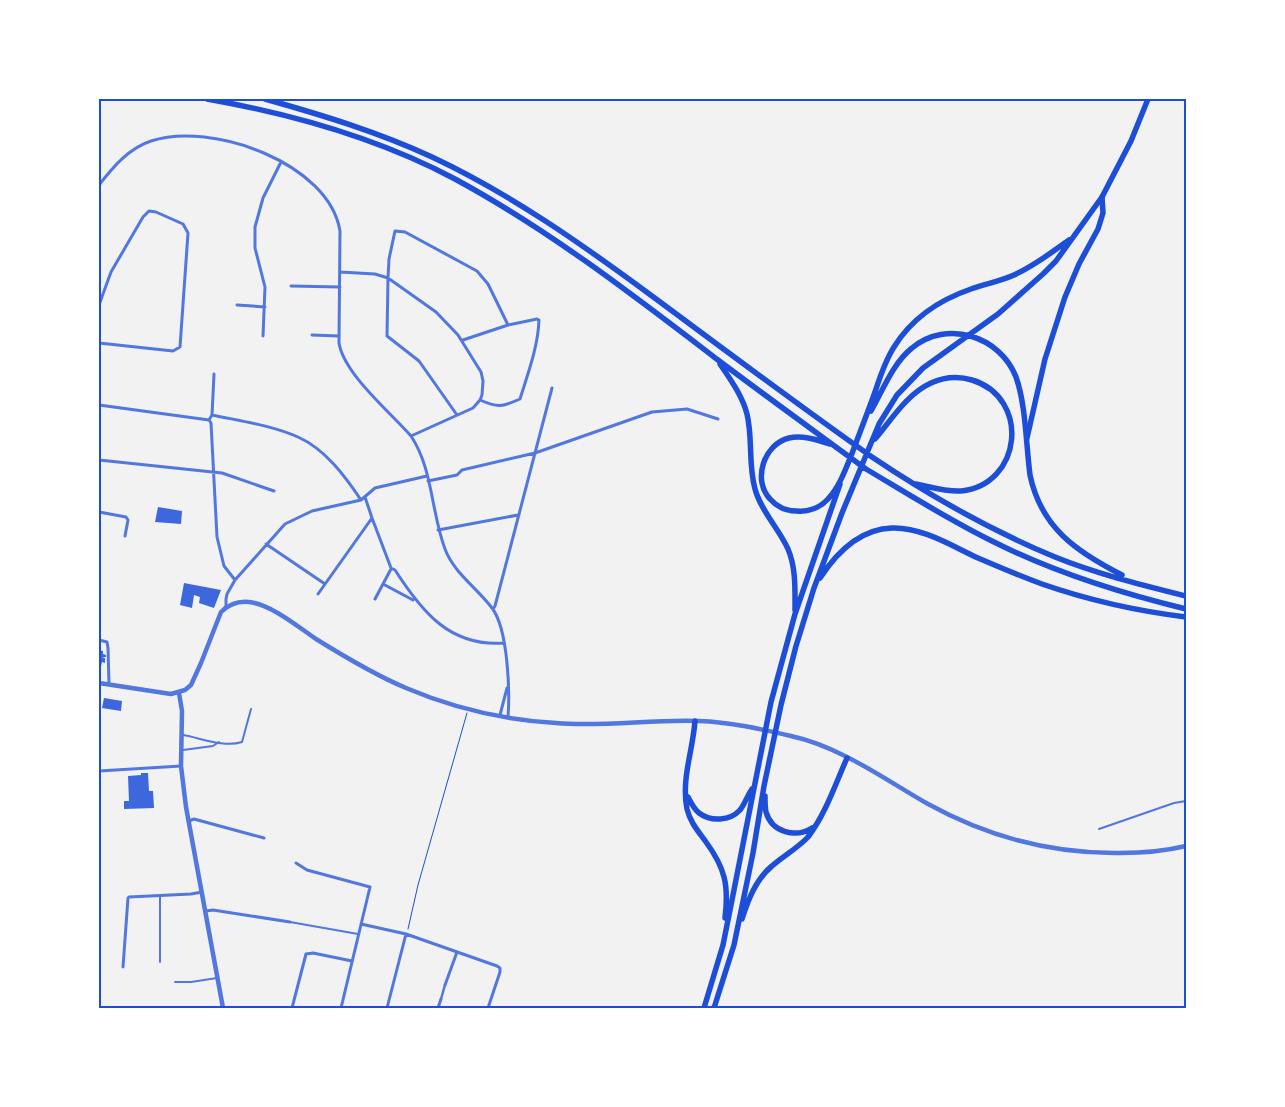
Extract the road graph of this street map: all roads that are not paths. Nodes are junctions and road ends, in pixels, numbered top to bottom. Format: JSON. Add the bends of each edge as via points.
{"nodes":[{"id":1,"x":207,"y":99,"type":"edge"},
{"id":2,"x":265,"y":99,"type":"edge"},
{"id":3,"x":1148,"y":99,"type":"edge"},
{"id":4,"x":281,"y":162,"type":"junction"},
{"id":5,"x":99,"y":185,"type":"edge"},
{"id":6,"x":1102,"y":197,"type":"junction"},
{"id":7,"x":1073,"y":236,"type":"junction"},
{"id":8,"x":340,"y":272,"type":"junction"},
{"id":9,"x":388,"y":278,"type":"junction"},
{"id":10,"x":291,"y":286,"type":"dead end"},
{"id":11,"x":340,"y":287,"type":"junction"},
{"id":12,"x":237,"y":304,"type":"dead end"},
{"id":13,"x":99,"y":305,"type":"edge"},
{"id":14,"x":265,"y":307,"type":"junction"},
{"id":15,"x":508,"y":325,"type":"junction"},
{"id":16,"x":312,"y":335,"type":"dead end"},
{"id":17,"x":262,"y":336,"type":"dead end"},
{"id":18,"x":339,"y":336,"type":"junction"},
{"id":19,"x":463,"y":340,"type":"junction"},
{"id":20,"x":99,"y":343,"type":"edge"},
{"id":21,"x":716,"y":358,"type":"junction"},
{"id":22,"x":214,"y":374,"type":"dead end"},
{"id":23,"x":552,"y":388,"type":"dead end"},
{"id":24,"x":480,"y":400,"type":"junction"},
{"id":25,"x":99,"y":405,"type":"edge"},
{"id":26,"x":212,"y":415,"type":"junction"},
{"id":27,"x":457,"y":415,"type":"junction"},
{"id":28,"x":718,"y":419,"type":"dead end"},
{"id":29,"x":209,"y":420,"type":"junction"},
{"id":30,"x":862,"y":429,"type":"junction"},
{"id":31,"x":411,"y":436,"type":"junction"},
{"id":32,"x":872,"y":443,"type":"junction"},
{"id":33,"x":834,"y":445,"type":"junction"},
{"id":34,"x":1026,"y":445,"type":"junction"},
{"id":35,"x":535,"y":453,"type":"junction"},
{"id":36,"x":99,"y":460,"type":"edge"},
{"id":37,"x":213,"y":472,"type":"junction"},
{"id":38,"x":427,"y":476,"type":"junction"},
{"id":39,"x":843,"y":477,"type":"junction"},
{"id":40,"x":428,"y":481,"type":"junction"},
{"id":41,"x":912,"y":484,"type":"junction"},
{"id":42,"x":274,"y":491,"type":"dead end"},
{"id":43,"x":363,"y":498,"type":"junction"},
{"id":44,"x":99,"y":512,"type":"edge"},
{"id":45,"x":518,"y":515,"type":"junction"},
{"id":46,"x":372,"y":518,"type":"junction"},
{"id":47,"x":438,"y":530,"type":"junction"},
{"id":48,"x":125,"y":536,"type":"dead end"},
{"id":49,"x":266,"y":544,"type":"junction"},
{"id":50,"x":391,"y":568,"type":"junction"},
{"id":51,"x":235,"y":580,"type":"junction"},
{"id":52,"x":1135,"y":582,"type":"junction"},
{"id":53,"x":325,"y":584,"type":"junction"},
{"id":54,"x":383,"y":584,"type":"junction"},
{"id":55,"x":814,"y":588,"type":"junction"},
{"id":56,"x":318,"y":594,"type":"dead end"},
{"id":57,"x":1186,"y":596,"type":"edge"},
{"id":58,"x":375,"y":599,"type":"dead end"},
{"id":59,"x":416,"y":602,"type":"junction"},
{"id":60,"x":226,"y":607,"type":"junction"},
{"id":61,"x":493,"y":609,"type":"junction"},
{"id":62,"x":1186,"y":609,"type":"edge"},
{"id":63,"x":795,"y":614,"type":"junction"},
{"id":64,"x":1186,"y":617,"type":"edge"},
{"id":65,"x":99,"y":640,"type":"edge"},
{"id":66,"x":504,"y":642,"type":"junction"},
{"id":67,"x":99,"y":683,"type":"edge"},
{"id":68,"x":109,"y":685,"type":"junction"},
{"id":69,"x":507,"y":685,"type":"junction"},
{"id":70,"x":179,"y":693,"type":"junction"},
{"id":71,"x":251,"y":709,"type":"dead end"},
{"id":72,"x":500,"y":715,"type":"junction"},
{"id":73,"x":508,"y":717,"type":"junction"},
{"id":74,"x":695,"y":721,"type":"junction"},
{"id":75,"x":181,"y":735,"type":"junction"},
{"id":76,"x":219,"y":742,"type":"junction"},
{"id":77,"x":181,"y":750,"type":"junction"},
{"id":78,"x":847,"y":758,"type":"junction"},
{"id":79,"x":182,"y":766,"type":"junction"},
{"id":80,"x":99,"y":771,"type":"edge"},
{"id":81,"x":764,"y":786,"type":"junction"},
{"id":82,"x":753,"y":788,"type":"junction"},
{"id":83,"x":686,"y":793,"type":"junction"},
{"id":84,"x":1186,"y":801,"type":"edge"},
{"id":85,"x":189,"y":820,"type":"junction"},
{"id":86,"x":816,"y":825,"type":"junction"},
{"id":87,"x":1099,"y":829,"type":"dead end"},
{"id":88,"x":264,"y":838,"type":"dead end"},
{"id":89,"x":1186,"y":846,"type":"edge"},
{"id":90,"x":296,"y":863,"type":"dead end"},
{"id":91,"x":202,"y":892,"type":"junction"},
{"id":92,"x":160,"y":896,"type":"junction"},
{"id":93,"x":206,"y":911,"type":"junction"},
{"id":94,"x":290,"y":922,"type":"joint"},
{"id":95,"x":361,"y":924,"type":"junction"},
{"id":96,"x":358,"y":934,"type":"junction"},
{"id":97,"x":406,"y":934,"type":"junction"},
{"id":98,"x":723,"y":945,"type":"junction"},
{"id":99,"x":734,"y":945,"type":"junction"},
{"id":100,"x":457,"y":952,"type":"junction"},
{"id":101,"x":352,"y":961,"type":"junction"},
{"id":102,"x":160,"y":962,"type":"dead end"},
{"id":103,"x":123,"y":967,"type":"dead end"},
{"id":104,"x":218,"y":978,"type":"junction"},
{"id":105,"x":175,"y":982,"type":"dead end"},
{"id":106,"x":446,"y":986,"type":"joint"},
{"id":107,"x":441,"y":999,"type":"joint"},
{"id":108,"x":223,"y":1008,"type":"edge"},
{"id":109,"x":292,"y":1008,"type":"edge"},
{"id":110,"x":341,"y":1008,"type":"edge"},
{"id":111,"x":387,"y":1008,"type":"edge"},
{"id":112,"x":438,"y":1008,"type":"edge"},
{"id":113,"x":488,"y":1008,"type":"edge"},
{"id":114,"x":704,"y":1008,"type":"edge"},
{"id":115,"x":714,"y":1008,"type":"edge"}],
"edges":[{"from":1,"to":21,"type":"main road","via":[[326,127],[386,148],[454,179],[568,249]]},
{"from":2,"to":41,"type":"main road","via":[[329,116],[390,139],[509,199],[603,261],[841,436]]},
{"from":3,"to":6,"type":"main road","via":[[1132,140]]},
{"from":4,"to":5,"type":"street","via":[[240,144],[182,135],[150,141],[129,153]]},
{"from":4,"to":8,"type":"street","via":[[316,186],[331,206],[340,231]]},
{"from":4,"to":14,"type":"street","via":[[263,198],[255,227],[255,248],[265,287]]},
{"from":6,"to":7,"type":"main road"},
{"from":6,"to":34,"type":"main road","via":[[1100,222],[1065,297],[1044,359]]},
{"from":7,"to":30,"type":"main road","via":[[1019,272],[927,310],[902,335],[888,356]]},
{"from":7,"to":32,"type":"main road","via":[[1056,261],[998,314],[908,382],[887,409]]},
{"from":8,"to":9,"type":"street"},
{"from":8,"to":11,"type":"street"},
{"from":9,"to":15,"type":"street","via":[[395,231],[405,232],[477,271],[488,284]]},
{"from":9,"to":19,"type":"street","via":[[436,312]]},
{"from":9,"to":27,"type":"street","via":[[387,336],[419,361]]},
{"from":10,"to":11,"type":"street"},
{"from":11,"to":18,"type":"street"},
{"from":12,"to":14,"type":"street"},
{"from":13,"to":20,"type":"street","via":[[111,272],[143,216],[149,211],[156,212],[183,224],[188,233],[180,347],[173,351]]},
{"from":14,"to":17,"type":"street"},
{"from":15,"to":19,"type":"street"},
{"from":15,"to":24,"type":"street","via":[[539,320],[539,334],[520,399],[503,406]]},
{"from":16,"to":18,"type":"street"},
{"from":18,"to":31,"type":"street","via":[[346,363]]},
{"from":19,"to":24,"type":"street","via":[[481,372],[484,389]]},
{"from":21,"to":33,"type":"main road"},
{"from":21,"to":63,"type":"main road","via":[[735,387],[747,414],[755,492],[788,550],[795,582]]},
{"from":22,"to":26,"type":"street"},
{"from":23,"to":35,"type":"street"},
{"from":24,"to":27,"type":"street","via":[[473,408]]},
{"from":25,"to":29,"type":"street"},
{"from":26,"to":29,"type":"street"},
{"from":26,"to":43,"type":"street","via":[[299,437],[328,458]]},
{"from":27,"to":31,"type":"street"},
{"from":28,"to":35,"type":"street","via":[[687,408],[652,412]]},
{"from":29,"to":37,"type":"street"},
{"from":30,"to":34,"type":"main road","via":[[911,348],[935,336],[965,334],[989,344],[1008,363],[1020,391]]},
{"from":30,"to":39,"type":"main road"},
{"from":31,"to":38,"type":"street","via":[[422,456]]},
{"from":32,"to":41,"type":"main road","via":[[909,399],[931,383],[954,378],[971,380],[988,388],[1004,404],[1009,413],[1012,435],[1008,457],[995,475],[974,488],[951,491]]},
{"from":32,"to":55,"type":"main road"},
{"from":33,"to":39,"type":"main road","via":[[803,437],[778,442],[763,462],[764,490],[781,507],[807,511],[827,500]]},
{"from":33,"to":62,"type":"main road","via":[[866,469],[993,542],[1051,567],[1123,592]]},
{"from":34,"to":52,"type":"main road","via":[[1033,488],[1059,534],[1092,560]]},
{"from":35,"to":40,"type":"street"},
{"from":35,"to":45,"type":"street"},
{"from":36,"to":37,"type":"street"},
{"from":37,"to":42,"type":"street"},
{"from":37,"to":51,"type":"street","via":[[221,558]]},
{"from":38,"to":40,"type":"street"},
{"from":38,"to":43,"type":"street","via":[[375,488]]},
{"from":39,"to":63,"type":"main road"},
{"from":40,"to":47,"type":"street"},
{"from":41,"to":52,"type":"main road","via":[[965,515],[1056,557]]},
{"from":43,"to":46,"type":"street"},
{"from":43,"to":49,"type":"street","via":[[298,517],[285,524]]},
{"from":44,"to":48,"type":"street","via":[[126,517]]},
{"from":45,"to":47,"type":"street"},
{"from":45,"to":61,"type":"street"},
{"from":46,"to":50,"type":"street"},
{"from":46,"to":53,"type":"street"},
{"from":47,"to":61,"type":"street","via":[[448,557]]},
{"from":49,"to":51,"type":"street"},
{"from":49,"to":53,"type":"street"},
{"from":50,"to":54,"type":"street"},
{"from":50,"to":59,"type":"street"},
{"from":51,"to":60,"type":"street","via":[[227,594]]},
{"from":52,"to":57,"type":"main road"},
{"from":53,"to":56,"type":"street"},
{"from":54,"to":58,"type":"street"},
{"from":54,"to":59,"type":"street"},
{"from":55,"to":64,"type":"main road","via":[[834,559],[853,541],[893,528],[938,539],[1078,596]]},
{"from":55,"to":81,"type":"main road","via":[[781,705]]},
{"from":59,"to":66,"type":"street","via":[[433,619],[461,637],[482,642]]},
{"from":60,"to":70,"type":"street","via":[[218,616],[191,685]]},
{"from":60,"to":72,"type":"street","via":[[244,602],[258,605],[405,688],[468,709]]},
{"from":61,"to":66,"type":"street"},
{"from":63,"to":82,"type":"main road","via":[[771,702]]},
{"from":65,"to":68,"type":"street","via":[[107,642]]},
{"from":66,"to":69,"type":"street"},
{"from":67,"to":68,"type":"street"},
{"from":68,"to":70,"type":"street"},
{"from":69,"to":72,"type":"street"},
{"from":69,"to":73,"type":"street"},
{"from":70,"to":75,"type":"street"},
{"from":71,"to":76,"type":"lane","via":[[242,742]]},
{"from":72,"to":73,"type":"street"},
{"from":73,"to":74,"type":"street","via":[[581,724]]},
{"from":74,"to":78,"type":"street","via":[[720,722],[792,736]]},
{"from":74,"to":83,"type":"main road"},
{"from":75,"to":76,"type":"lane"},
{"from":75,"to":77,"type":"street"},
{"from":76,"to":77,"type":"lane","via":[[213,746]]},
{"from":77,"to":79,"type":"street"},
{"from":78,"to":86,"type":"main road"},
{"from":78,"to":89,"type":"street","via":[[958,819],[1030,844],[1091,854],[1140,853]]},
{"from":79,"to":80,"type":"street"},
{"from":79,"to":85,"type":"street"},
{"from":81,"to":86,"type":"main road","via":[[766,811],[775,827],[795,834]]},
{"from":81,"to":99,"type":"main road"},
{"from":82,"to":83,"type":"main road","via":[[740,809],[723,819],[711,819],[700,814]]},
{"from":82,"to":98,"type":"main road"},
{"from":83,"to":98,"type":"main road","via":[[691,820],[719,861],[726,883]]},
{"from":84,"to":87,"type":"lane"},
{"from":85,"to":88,"type":"street"},
{"from":85,"to":91,"type":"street"},
{"from":86,"to":99,"type":"main road","via":[[806,839],[761,878],[749,900]]},
{"from":90,"to":95,"type":"street","via":[[307,870],[370,887]]},
{"from":91,"to":92,"type":"street"},
{"from":91,"to":93,"type":"street"},
{"from":92,"to":102,"type":"lane"},
{"from":92,"to":103,"type":"street","via":[[129,896]]},
{"from":93,"to":94,"type":"street"},
{"from":93,"to":104,"type":"street"},
{"from":94,"to":96,"type":"lane"},
{"from":95,"to":96,"type":"street"},
{"from":95,"to":97,"type":"street"},
{"from":96,"to":101,"type":"street"},
{"from":97,"to":100,"type":"street"},
{"from":97,"to":111,"type":"street"},
{"from":98,"to":114,"type":"main road"},
{"from":99,"to":115,"type":"main road"},
{"from":100,"to":106,"type":"street"},
{"from":100,"to":113,"type":"street","via":[[500,968]]},
{"from":101,"to":109,"type":"street","via":[[306,954]]},
{"from":101,"to":110,"type":"street"},
{"from":104,"to":105,"type":"lane"},
{"from":104,"to":108,"type":"street"},
{"from":106,"to":107,"type":"street"},
{"from":107,"to":112,"type":"street"}]}
